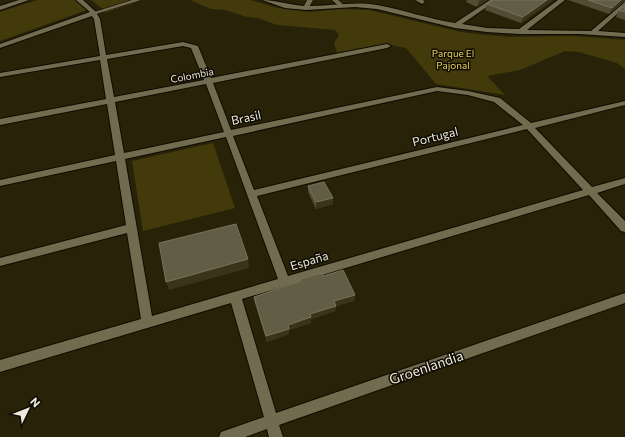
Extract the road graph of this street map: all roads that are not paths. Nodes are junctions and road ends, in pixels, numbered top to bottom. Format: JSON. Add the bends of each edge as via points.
{"nodes":[{"id":1,"x":26,"y":0,"type":"edge"},
{"id":2,"x":79,"y":0,"type":"edge"},
{"id":3,"x":138,"y":0,"type":"edge"},
{"id":4,"x":265,"y":0,"type":"edge"},
{"id":5,"x":310,"y":0,"type":"edge"},
{"id":6,"x":335,"y":0,"type":"edge"},
{"id":7,"x":494,"y":0,"type":"edge"},
{"id":8,"x":562,"y":0,"type":"edge"},
{"id":9,"x":625,"y":4,"type":"edge"},
{"id":10,"x":342,"y":6,"type":"junction"},
{"id":11,"x":0,"y":8,"type":"edge"},
{"id":12,"x":306,"y":8,"type":"junction"},
{"id":13,"x":94,"y":13,"type":"junction"},
{"id":14,"x":455,"y":26,"type":"junction"},
{"id":15,"x":520,"y":32,"type":"junction"},
{"id":16,"x":593,"y":32,"type":"junction"},
{"id":17,"x":625,"y":35,"type":"edge"},
{"id":18,"x":0,"y":46,"type":"edge"},
{"id":19,"x":387,"y":46,"type":"dead end"},
{"id":20,"x":103,"y":57,"type":"junction"},
{"id":21,"x":0,"y":75,"type":"edge"},
{"id":22,"x":209,"y":82,"type":"junction"},
{"id":23,"x":110,"y":101,"type":"junction"},
{"id":24,"x":625,"y":103,"type":"edge"},
{"id":25,"x":0,"y":122,"type":"edge"},
{"id":26,"x":529,"y":126,"type":"junction"},
{"id":27,"x":228,"y":133,"type":"junction"},
{"id":28,"x":120,"y":157,"type":"junction"},
{"id":29,"x":625,"y":181,"type":"edge"},
{"id":30,"x":0,"y":183,"type":"edge"},
{"id":31,"x":589,"y":190,"type":"junction"},
{"id":32,"x":251,"y":194,"type":"junction"},
{"id":33,"x":131,"y":228,"type":"junction"},
{"id":34,"x":625,"y":228,"type":"edge"},
{"id":35,"x":0,"y":262,"type":"edge"},
{"id":36,"x":284,"y":281,"type":"junction"},
{"id":37,"x":235,"y":296,"type":"junction"},
{"id":38,"x":625,"y":298,"type":"edge"},
{"id":39,"x":147,"y":322,"type":"junction"},
{"id":40,"x":0,"y":366,"type":"edge"},
{"id":41,"x":271,"y":421,"type":"junction"},
{"id":42,"x":226,"y":437,"type":"edge"},
{"id":43,"x":276,"y":437,"type":"edge"}],
"edges":[{"from":1,"to":11,"type":"street"},
{"from":2,"to":13,"type":"street"},
{"from":3,"to":13,"type":"lane"},
{"from":4,"to":12,"type":"street","via":[[285,6]]},
{"from":5,"to":12,"type":"lane"},
{"from":6,"to":10,"type":"lane"},
{"from":7,"to":14,"type":"street"},
{"from":8,"to":15,"type":"street"},
{"from":9,"to":16,"type":"street"},
{"from":10,"to":12,"type":"street"},
{"from":10,"to":14,"type":"street","via":[[377,7]]},
{"from":13,"to":18,"type":"street"},
{"from":13,"to":20,"type":"street"},
{"from":14,"to":15,"type":"street"},
{"from":15,"to":16,"type":"street"},
{"from":16,"to":17,"type":"street"},
{"from":19,"to":22,"type":"street","name":"Colombia"},
{"from":20,"to":21,"type":"street"},
{"from":20,"to":22,"type":"street","via":[[183,44],[191,45],[195,48]]},
{"from":20,"to":23,"type":"street"},
{"from":22,"to":23,"type":"street","name":"Colombia"},
{"from":22,"to":27,"type":"street"},
{"from":23,"to":25,"type":"street","name":"Colombia"},
{"from":23,"to":28,"type":"street"},
{"from":24,"to":26,"type":"street","name":"Portugal"},
{"from":26,"to":27,"type":"street","name":"Brasil","via":[[497,100],[437,89]]},
{"from":26,"to":31,"type":"street"},
{"from":26,"to":32,"type":"street","name":"Portugal"},
{"from":27,"to":28,"type":"street","name":"Brasil"},
{"from":27,"to":32,"type":"street"},
{"from":28,"to":30,"type":"street","name":"Brasil"},
{"from":28,"to":33,"type":"street"},
{"from":29,"to":31,"type":"street","name":"España"},
{"from":31,"to":34,"type":"street"},
{"from":31,"to":36,"type":"street","name":"España"},
{"from":32,"to":36,"type":"street"},
{"from":33,"to":35,"type":"street"},
{"from":33,"to":39,"type":"street"},
{"from":36,"to":37,"type":"street","name":"España"},
{"from":37,"to":39,"type":"street","name":"España"},
{"from":37,"to":41,"type":"street"},
{"from":38,"to":41,"type":"street","name":"Groenlandia"},
{"from":39,"to":40,"type":"street","name":"España"},
{"from":41,"to":42,"type":"street","name":"Groenlandia"},
{"from":41,"to":43,"type":"street"}]}
